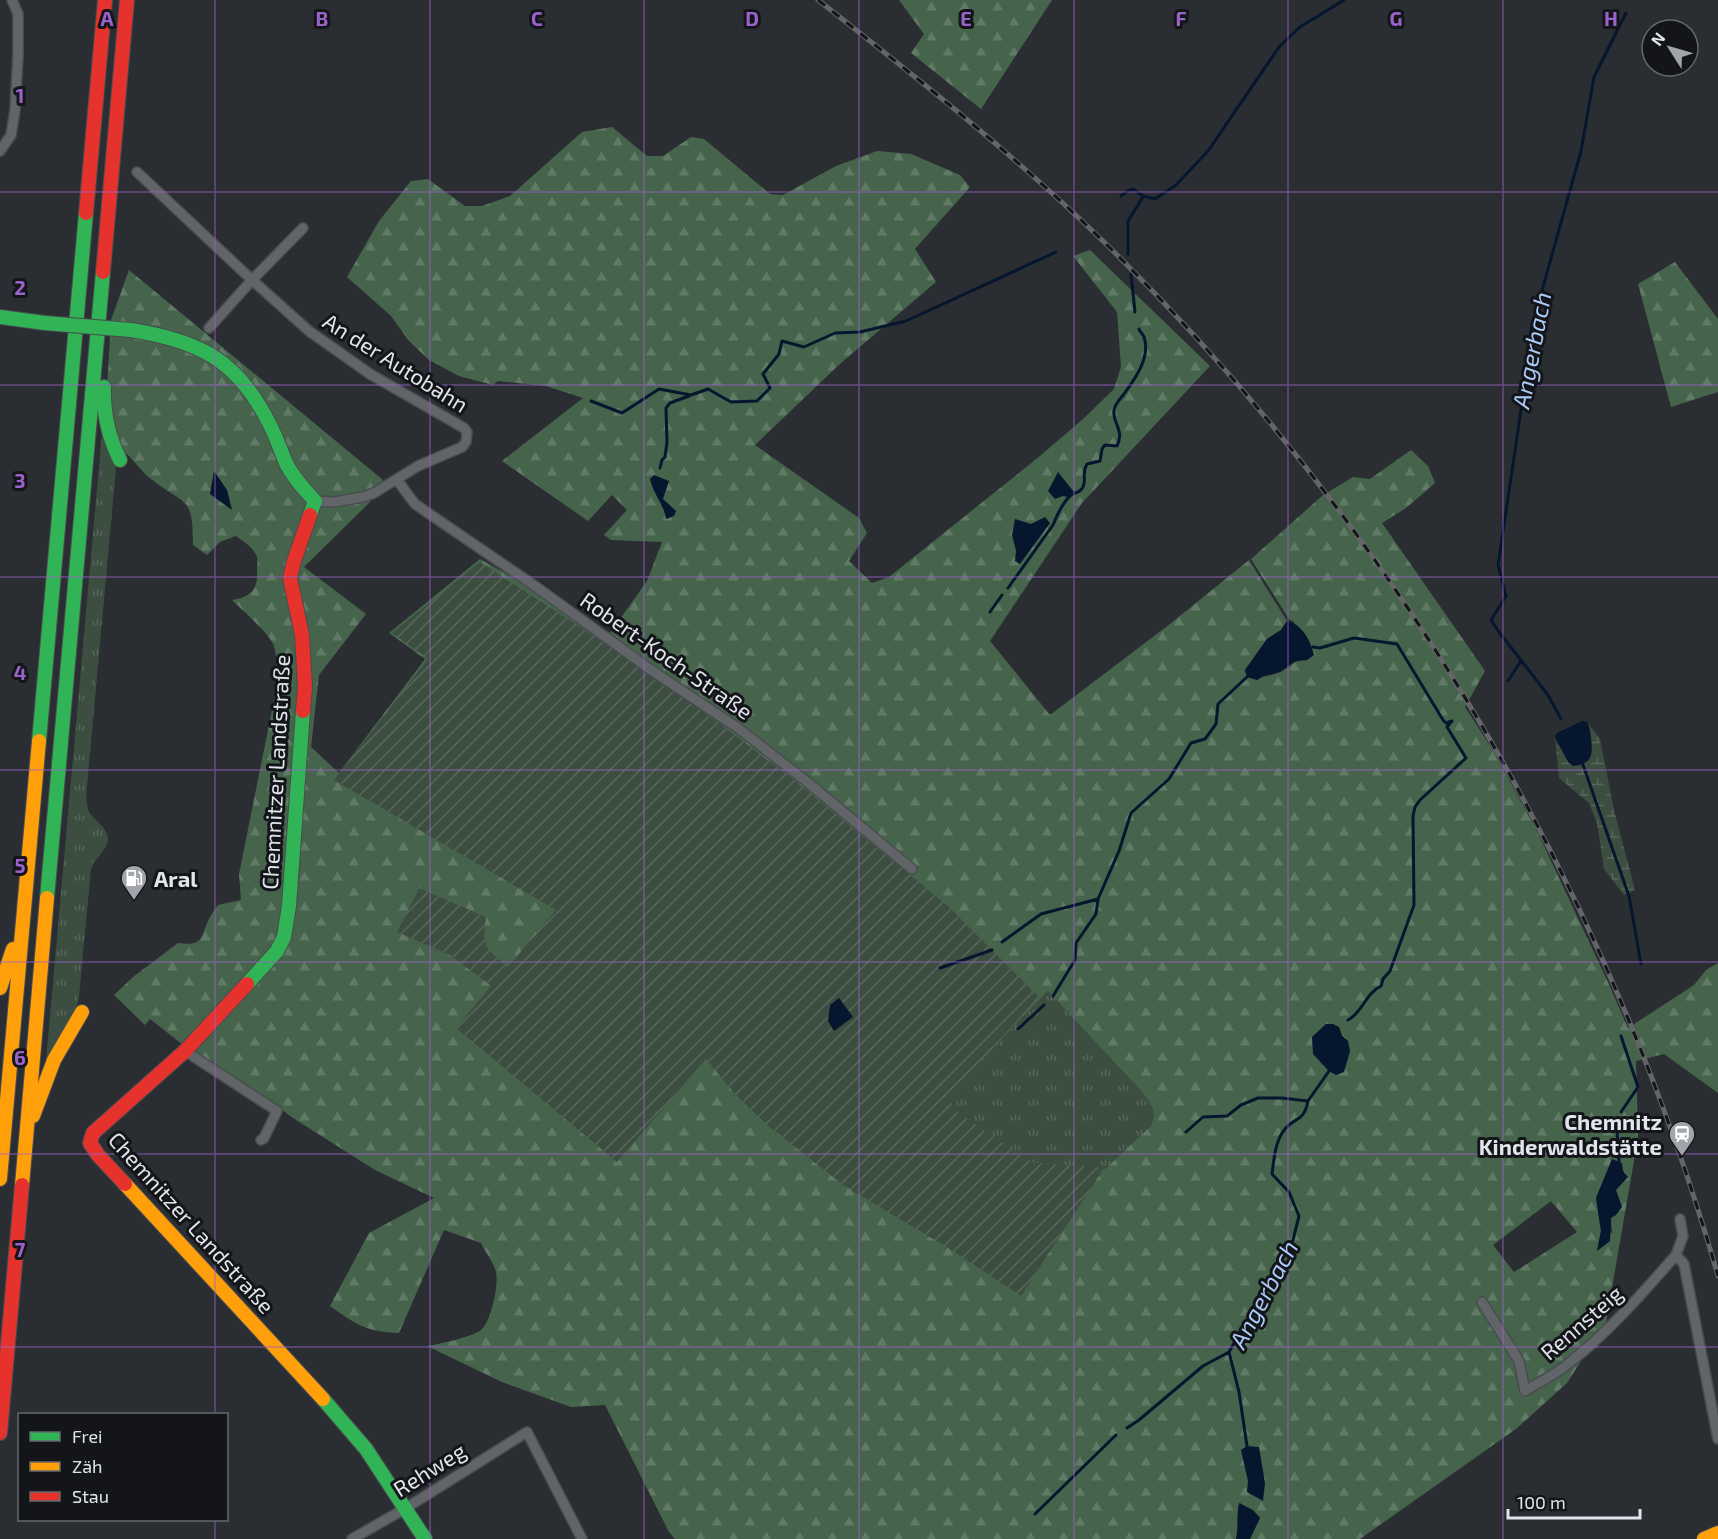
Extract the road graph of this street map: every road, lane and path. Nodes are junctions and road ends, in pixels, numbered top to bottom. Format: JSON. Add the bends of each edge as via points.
{"nodes":[{"id":1,"x":12,"y":0,"type":"edge"},
{"id":2,"x":105,"y":0,"type":"edge"},
{"id":3,"x":127,"y":0,"type":"edge"},
{"id":4,"x":3,"y":138,"type":"edge"},
{"id":5,"x":0,"y":151,"type":"edge"},
{"id":6,"x":137,"y":172,"type":"dead end"},
{"id":7,"x":303,"y":228,"type":"dead end"},
{"id":8,"x":252,"y":280,"type":"junction"},
{"id":9,"x":0,"y":317,"type":"edge"},
{"id":10,"x":99,"y":317,"type":"junction"},
{"id":11,"x":209,"y":328,"type":"dead end"},
{"id":12,"x":120,"y":460,"type":"dead end"},
{"id":13,"x":396,"y":480,"type":"junction"},
{"id":14,"x":315,"y":501,"type":"junction"},
{"id":15,"x":912,"y":869,"type":"dead end"},
{"id":16,"x":22,"y":932,"type":"junction"},
{"id":17,"x":0,"y":988,"type":"edge"},
{"id":18,"x":82,"y":1012,"type":"dead end"},
{"id":19,"x":185,"y":1051,"type":"junction"},
{"id":20,"x":26,"y":1131,"type":"junction"},
{"id":21,"x":261,"y":1140,"type":"dead end"},
{"id":22,"x":0,"y":1179,"type":"edge"},
{"id":23,"x":1680,"y":1219,"type":"dead end"},
{"id":24,"x":1676,"y":1255,"type":"junction"},
{"id":25,"x":1482,"y":1302,"type":"dead end"},
{"id":26,"x":0,"y":1434,"type":"edge"},
{"id":27,"x":1718,"y":1439,"type":"edge"},
{"id":28,"x":406,"y":1508,"type":"junction"},
{"id":29,"x":1718,"y":1533,"type":"edge"},
{"id":30,"x":352,"y":1539,"type":"edge"},
{"id":31,"x":425,"y":1539,"type":"edge"},
{"id":32,"x":582,"y":1539,"type":"edge"},
{"id":33,"x":1704,"y":1539,"type":"edge"}],
"edges":[{"from":1,"to":4,"type":"street","via":[[18,14],[18,56],[13,127],[11,135]]},
{"from":2,"to":16,"type":"main road"},
{"from":3,"to":10,"type":"main road"},
{"from":4,"to":5,"type":"street"},
{"from":6,"to":8,"type":"street","name":"An der Autobahn"},
{"from":7,"to":8,"type":"street"},
{"from":8,"to":11,"type":"street"},
{"from":8,"to":13,"type":"street","name":"An der Autobahn","via":[[309,331],[370,374],[467,432],[462,447]]},
{"from":9,"to":14,"type":"main road","bridge":true,"via":[[173,338],[222,362],[248,387],[270,424],[287,466]]},
{"from":10,"to":12,"type":"main road","via":[[108,341],[103,407],[107,432]]},
{"from":10,"to":20,"type":"main road"},
{"from":13,"to":14,"type":"street","name":"An der Autobahn","via":[[363,497]]},
{"from":13,"to":15,"type":"street","name":"Robert-Koch-Straße","via":[[415,504],[738,728]]},
{"from":14,"to":19,"type":"main road","name":"Chemnitzer Landstraße","via":[[290,578],[302,635],[304,687],[284,937],[277,951]]},
{"from":16,"to":17,"type":"main road"},
{"from":16,"to":22,"type":"main road"},
{"from":18,"to":20,"type":"main road","via":[[54,1060]]},
{"from":19,"to":21,"type":"street","via":[[278,1111]]},
{"from":19,"to":28,"type":"main road","name":"Chemnitzer Landstraße","via":[[93,1133],[90,1143],[320,1394],[366,1449]]},
{"from":20,"to":26,"type":"main road"},
{"from":23,"to":24,"type":"street","via":[[1683,1236]]},
{"from":24,"to":25,"type":"street","name":"Rennsteig","via":[[1616,1321],[1563,1368],[1525,1390],[1519,1361]]},
{"from":24,"to":27,"type":"street","via":[[1684,1264]]},
{"from":28,"to":30,"type":"street","name":"Rehweg"},
{"from":28,"to":31,"type":"main road"},
{"from":28,"to":32,"type":"street","name":"Rehweg","via":[[526,1431]]},
{"from":29,"to":33,"type":"main road"}]}
